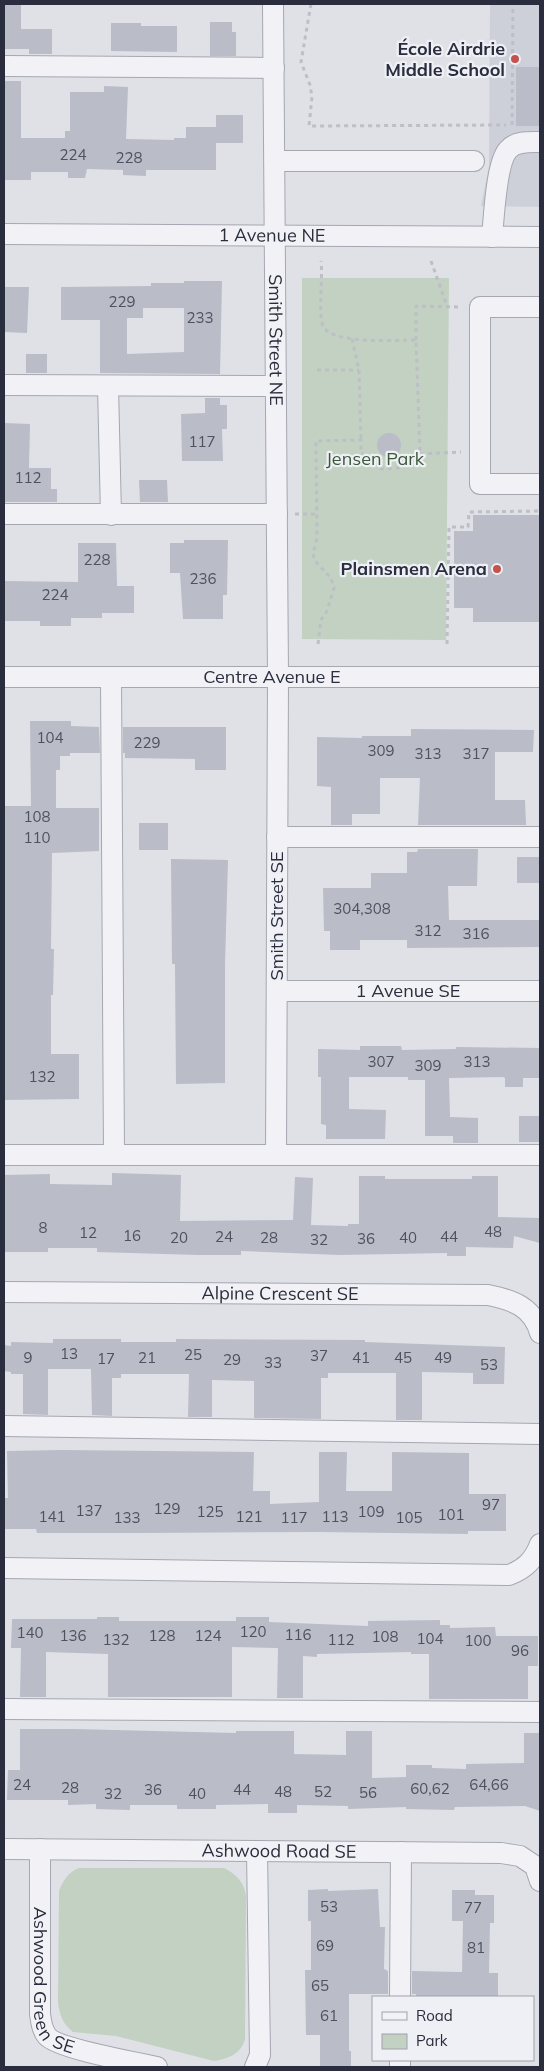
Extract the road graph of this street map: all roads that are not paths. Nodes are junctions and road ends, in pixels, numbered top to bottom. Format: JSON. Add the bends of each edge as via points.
{"nodes":[{"id":1,"x":274,"y":4,"type":"edge"},
{"id":2,"x":4,"y":66,"type":"edge"},
{"id":3,"x":274,"y":68,"type":"junction"},
{"id":4,"x":540,"y":142,"type":"edge"},
{"id":5,"x":474,"y":161,"type":"dead end"},
{"id":6,"x":274,"y":162,"type":"junction"},
{"id":7,"x":4,"y":234,"type":"edge"},
{"id":8,"x":275,"y":236,"type":"junction"},
{"id":9,"x":492,"y":237,"type":"junction"},
{"id":10,"x":540,"y":237,"type":"edge"},
{"id":11,"x":540,"y":307,"type":"edge"},
{"id":12,"x":4,"y":385,"type":"edge"},
{"id":13,"x":108,"y":386,"type":"junction"},
{"id":14,"x":276,"y":386,"type":"junction"},
{"id":15,"x":540,"y":484,"type":"edge"},
{"id":16,"x":4,"y":514,"type":"edge"},
{"id":17,"x":277,"y":514,"type":"junction"},
{"id":18,"x":111,"y":515,"type":"junction"},
{"id":19,"x":4,"y":677,"type":"edge"},
{"id":20,"x":278,"y":677,"type":"junction"},
{"id":21,"x":540,"y":677,"type":"edge"},
{"id":22,"x":111,"y":678,"type":"junction"},
{"id":23,"x":277,"y":837,"type":"junction"},
{"id":24,"x":540,"y":837,"type":"edge"},
{"id":25,"x":277,"y":991,"type":"junction"},
{"id":26,"x":540,"y":991,"type":"edge"},
{"id":27,"x":276,"y":1154,"type":"junction"},
{"id":28,"x":4,"y":1155,"type":"edge"},
{"id":29,"x":114,"y":1155,"type":"junction"},
{"id":30,"x":540,"y":1155,"type":"edge"},
{"id":31,"x":4,"y":1292,"type":"edge"},
{"id":32,"x":540,"y":1333,"type":"edge"},
{"id":33,"x":4,"y":1426,"type":"edge"},
{"id":34,"x":540,"y":1434,"type":"edge"},
{"id":35,"x":540,"y":1544,"type":"edge"},
{"id":36,"x":4,"y":1568,"type":"edge"},
{"id":37,"x":4,"y":1709,"type":"edge"},
{"id":38,"x":540,"y":1712,"type":"edge"},
{"id":39,"x":4,"y":1849,"type":"edge"},
{"id":40,"x":40,"y":1849,"type":"junction"},
{"id":41,"x":257,"y":1852,"type":"junction"},
{"id":42,"x":401,"y":1852,"type":"junction"},
{"id":43,"x":540,"y":1881,"type":"edge"},
{"id":44,"x":400,"y":1996,"type":"edge"},
{"id":45,"x":158,"y":2067,"type":"edge"},
{"id":46,"x":255,"y":2067,"type":"edge"}],
"edges":[{"from":1,"to":3,"type":"street","name":"Smith Street NE"},
{"from":2,"to":3,"type":"street"},
{"from":3,"to":6,"type":"street","name":"Smith Street NE"},
{"from":4,"to":9,"type":"street","via":[[521,142],[508,149],[501,164]]},
{"from":5,"to":6,"type":"street"},
{"from":6,"to":8,"type":"street","name":"Smith Street NE"},
{"from":7,"to":8,"type":"street","name":"1 Avenue NE"},
{"from":8,"to":9,"type":"street","name":"1 Avenue NE"},
{"from":8,"to":14,"type":"street","name":"Smith Street NE"},
{"from":9,"to":10,"type":"street","name":"1 Avenue NE"},
{"from":11,"to":15,"type":"street","via":[[480,307],[480,484]]},
{"from":12,"to":13,"type":"street"},
{"from":13,"to":14,"type":"street"},
{"from":13,"to":18,"type":"street"},
{"from":14,"to":17,"type":"street","name":"Smith Street NE"},
{"from":16,"to":18,"type":"street"},
{"from":17,"to":18,"type":"street"},
{"from":17,"to":20,"type":"street","name":"Smith Street NE"},
{"from":19,"to":22,"type":"street","name":"Centre Avenue E"},
{"from":20,"to":21,"type":"street","name":"Centre Avenue E"},
{"from":20,"to":22,"type":"street","name":"Centre Avenue E"},
{"from":20,"to":23,"type":"street","name":"Smith Street SE"},
{"from":22,"to":29,"type":"street"},
{"from":23,"to":24,"type":"street"},
{"from":23,"to":25,"type":"street","name":"Smith Street SE"},
{"from":25,"to":26,"type":"street","name":"1 Avenue SE"},
{"from":25,"to":27,"type":"street","name":"Smith Street SE"},
{"from":27,"to":29,"type":"street"},
{"from":27,"to":30,"type":"street"},
{"from":28,"to":29,"type":"street"},
{"from":31,"to":32,"type":"street","name":"Alpine Crescent SE","via":[[488,1295],[509,1299],[525,1309],[537,1320]]},
{"from":33,"to":34,"type":"street"},
{"from":35,"to":36,"type":"street","via":[[528,1564],[510,1575]]},
{"from":37,"to":38,"type":"street"},
{"from":39,"to":40,"type":"street","name":"Ashwood Road SE"},
{"from":40,"to":41,"type":"street","name":"Ashwood Road SE"},
{"from":40,"to":45,"type":"street","name":"Ashwood Green SE","via":[[42,2027],[48,2038],[66,2046]]},
{"from":41,"to":42,"type":"street","name":"Ashwood Road SE"},
{"from":41,"to":46,"type":"street","via":[[260,2055]]},
{"from":42,"to":43,"type":"street","name":"Ashwood Road SE","via":[[520,1856],[535,1866]]},
{"from":42,"to":44,"type":"street"}]}
